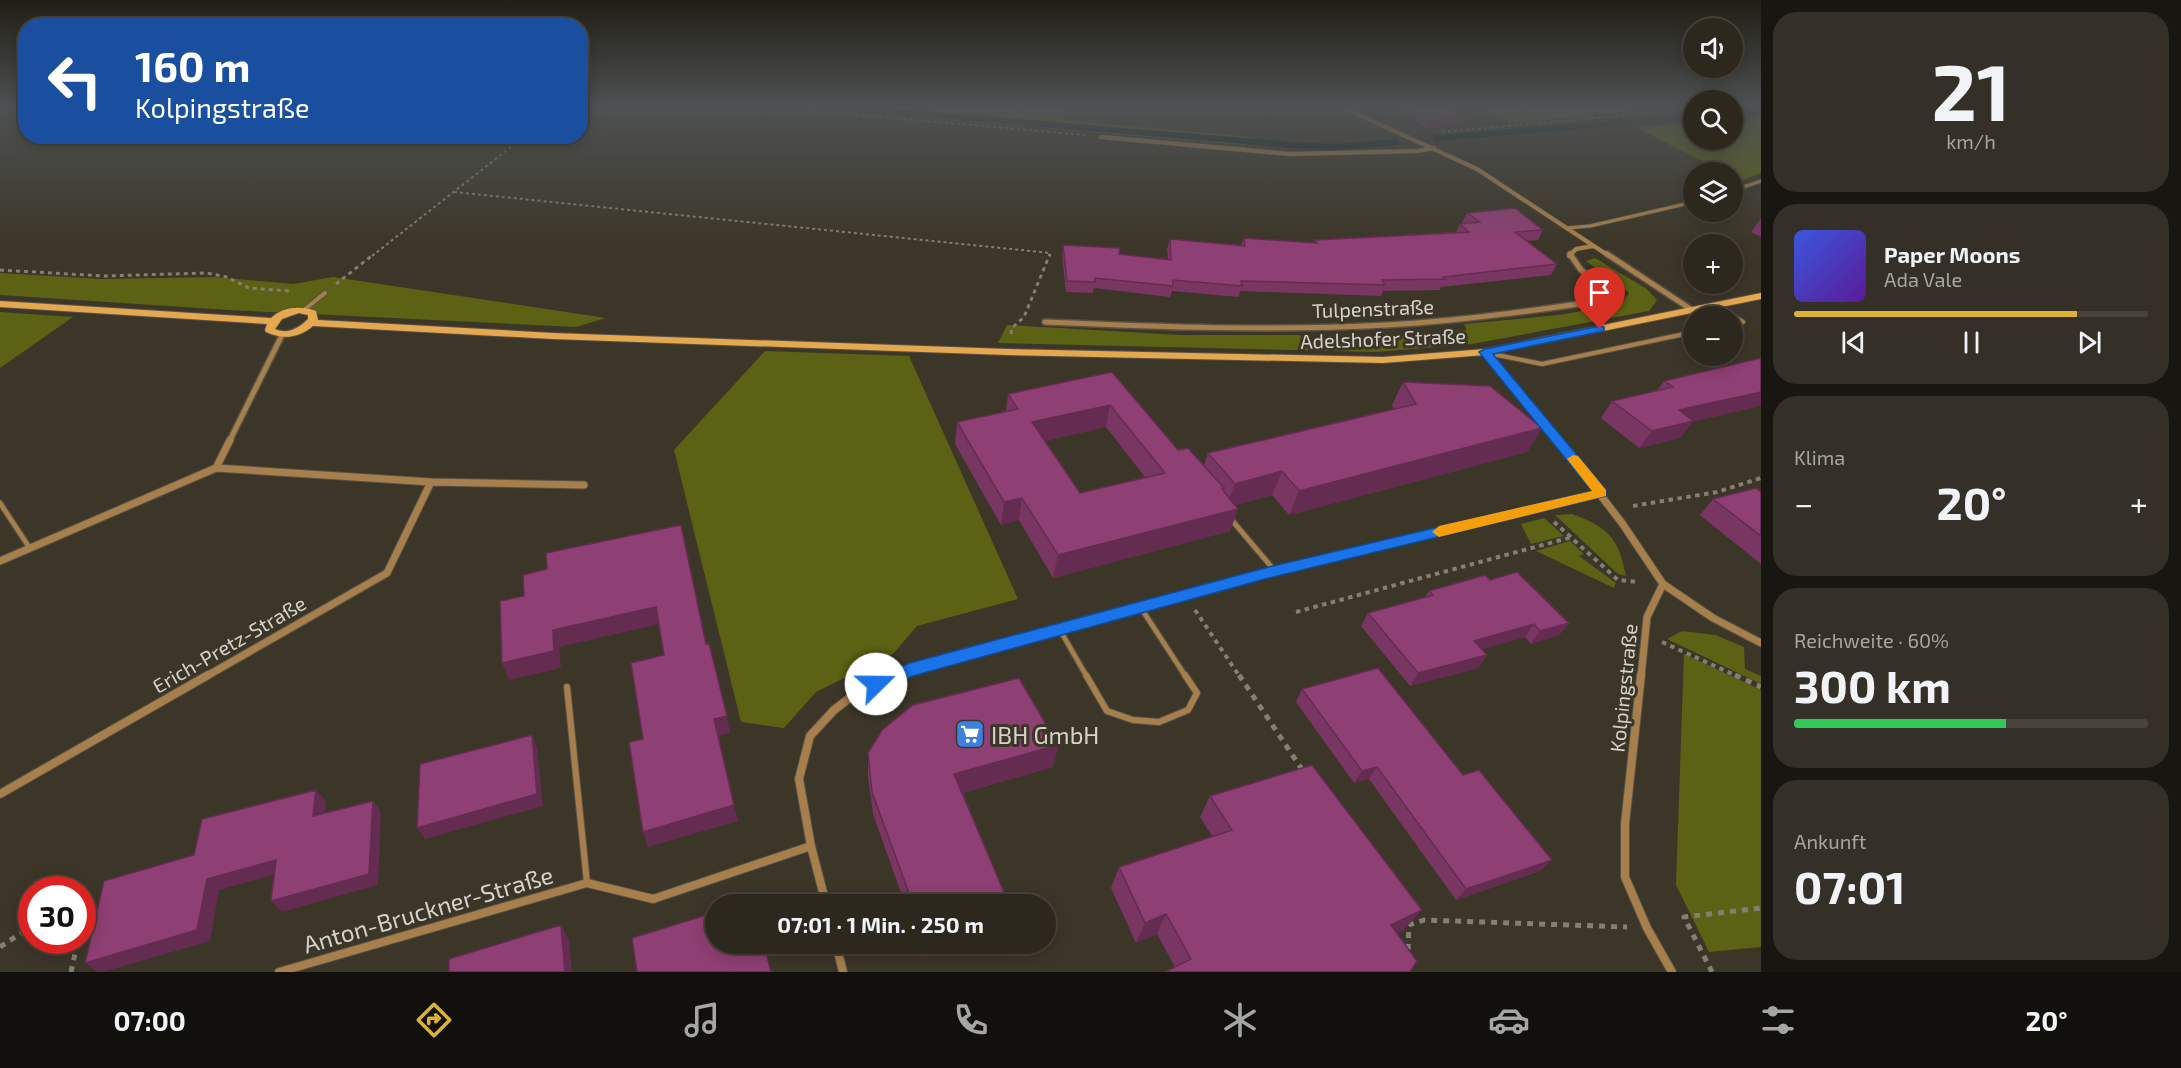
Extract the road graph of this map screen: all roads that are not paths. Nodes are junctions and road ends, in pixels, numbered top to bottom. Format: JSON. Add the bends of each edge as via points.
{"nodes":[{"id":1,"x":1273,"y":152,"type":"edge"},
{"id":2,"x":1360,"y":152,"type":"edge"},
{"id":3,"x":1443,"y":152,"type":"edge"},
{"id":4,"x":1761,"y":181,"type":"edge"},
{"id":5,"x":1743,"y":187,"type":"edge"},
{"id":6,"x":1683,"y":205,"type":"edge"},
{"id":7,"x":1566,"y":228,"type":"junction"},
{"id":8,"x":1593,"y":246,"type":"junction"},
{"id":9,"x":325,"y":293,"type":"road end"},
{"id":10,"x":1761,"y":296,"type":"edge"},
{"id":11,"x":0,"y":304,"type":"edge"},
{"id":12,"x":1716,"y":305,"type":"joint"},
{"id":13,"x":1686,"y":306,"type":"edge"},
{"id":14,"x":1711,"y":306,"type":"edge"},
{"id":15,"x":304,"y":310,"type":"junction"},
{"id":16,"x":1683,"y":312,"type":"edge"},
{"id":17,"x":273,"y":321,"type":"junction"},
{"id":18,"x":1045,"y":322,"type":"dead end"},
{"id":19,"x":310,"y":323,"type":"junction"},
{"id":20,"x":282,"y":335,"type":"junction"},
{"id":21,"x":1683,"y":335,"type":"edge"},
{"id":22,"x":1485,"y":352,"type":"junction"},
{"id":23,"x":216,"y":468,"type":"junction"},
{"id":24,"x":431,"y":482,"type":"junction"},
{"id":25,"x":584,"y":485,"type":"dead end"},
{"id":26,"x":1601,"y":493,"type":"junction"},
{"id":27,"x":0,"y":503,"type":"edge"},
{"id":28,"x":1222,"y":509,"type":"edge"},
{"id":29,"x":29,"y":548,"type":"junction"},
{"id":30,"x":0,"y":561,"type":"edge"},
{"id":31,"x":1275,"y":571,"type":"junction"},
{"id":32,"x":1663,"y":584,"type":"junction"},
{"id":33,"x":1142,"y":608,"type":"junction"},
{"id":34,"x":1060,"y":630,"type":"junction"},
{"id":35,"x":1761,"y":643,"type":"edge"},
{"id":36,"x":567,"y":687,"type":"dead end"},
{"id":37,"x":0,"y":794,"type":"edge"},
{"id":38,"x":811,"y":846,"type":"junction"},
{"id":39,"x":587,"y":883,"type":"junction"},
{"id":40,"x":823,"y":894,"type":"edge"},
{"id":41,"x":838,"y":954,"type":"edge"},
{"id":42,"x":279,"y":972,"type":"edge"},
{"id":43,"x":843,"y":972,"type":"edge"},
{"id":44,"x":1672,"y":972,"type":"edge"}],
"edges":[{"from":1,"to":2,"type":"street"},
{"from":3,"to":7,"type":"street","via":[[1477,169]]},
{"from":4,"to":5,"type":"lane"},
{"from":6,"to":7,"type":"lane"},
{"from":7,"to":8,"type":"street"},
{"from":8,"to":13,"type":"street"},
{"from":8,"to":18,"type":"street","name":"Tulpenstraße","via":[[1576,249],[1569,255],[1581,270],[1613,295],[1605,300],[1542,309],[1437,321],[1259,327]]},
{"from":9,"to":15,"type":"lane"},
{"from":10,"to":12,"type":"street","name":"Adelshofer Straße"},
{"from":11,"to":17,"type":"street"},
{"from":12,"to":14,"type":"street","name":"Adelshofer Straße"},
{"from":15,"to":17,"type":"street","via":[[286,313]]},
{"from":15,"to":19,"type":"street","via":[[313,313]]},
{"from":16,"to":22,"type":"street","name":"Adelshofer Straße"},
{"from":17,"to":20,"type":"street","via":[[270,330]]},
{"from":19,"to":20,"type":"street","via":[[299,332]]},
{"from":19,"to":22,"type":"street","name":"Adelshofer Straße","via":[[564,336],[1253,360],[1383,360]]},
{"from":20,"to":23,"type":"street"},
{"from":21,"to":22,"type":"lane","via":[[1542,364]]},
{"from":22,"to":26,"type":"street"},
{"from":23,"to":24,"type":"street"},
{"from":23,"to":29,"type":"street"},
{"from":24,"to":25,"type":"street"},
{"from":24,"to":37,"type":"street","name":"Erich-Pretz-Straße","via":[[387,573]]},
{"from":26,"to":31,"type":"street"},
{"from":26,"to":32,"type":"street"},
{"from":27,"to":29,"type":"lane"},
{"from":28,"to":31,"type":"lane"},
{"from":29,"to":30,"type":"street"},
{"from":31,"to":33,"type":"street"},
{"from":32,"to":35,"type":"street","via":[[1713,618]]},
{"from":32,"to":44,"type":"street","name":"Kolpingstraße","via":[[1647,617],[1625,824],[1625,877]]},
{"from":33,"to":34,"type":"street"},
{"from":33,"to":34,"type":"lane","via":[[1197,693],[1188,710],[1158,722],[1133,720],[1107,711]]},
{"from":34,"to":38,"type":"street","via":[[910,670],[859,691],[834,710],[810,736],[799,779]]},
{"from":36,"to":39,"type":"lane"},
{"from":38,"to":39,"type":"street","name":"Anton-Bruckner-Straße","via":[[653,899]]},
{"from":38,"to":40,"type":"street"},
{"from":39,"to":42,"type":"street","name":"Anton-Bruckner-Straße"},
{"from":41,"to":43,"type":"street"}]}
